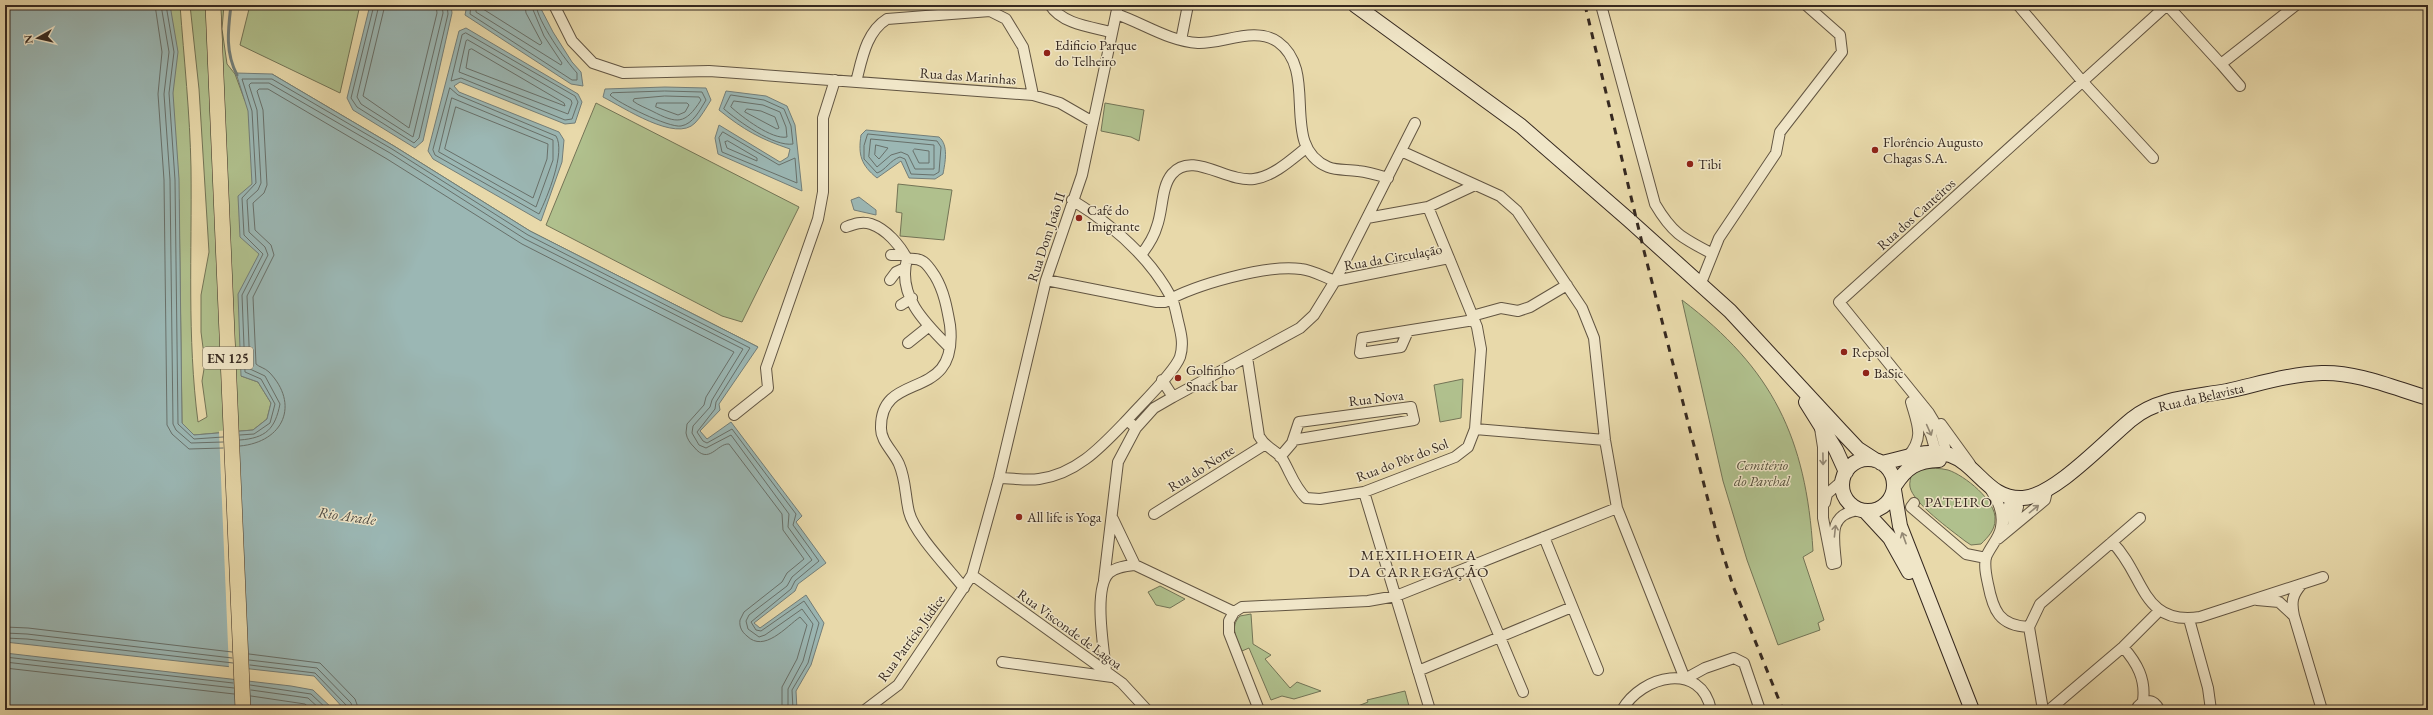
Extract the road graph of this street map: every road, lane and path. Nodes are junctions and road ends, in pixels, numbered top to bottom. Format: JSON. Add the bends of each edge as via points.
{"nodes":[{"id":1,"x":213,"y":5,"type":"edge"},
{"id":2,"x":554,"y":5,"type":"edge"},
{"id":3,"x":1050,"y":5,"type":"edge"},
{"id":4,"x":1189,"y":5,"type":"edge"},
{"id":5,"x":1355,"y":5,"type":"edge"},
{"id":6,"x":1602,"y":5,"type":"edge"},
{"id":7,"x":1806,"y":5,"type":"edge"},
{"id":8,"x":2018,"y":5,"type":"edge"},
{"id":9,"x":2167,"y":5,"type":"edge"},
{"id":10,"x":2296,"y":5,"type":"edge"},
{"id":11,"x":1117,"y":9,"type":"edge"},
{"id":12,"x":1111,"y":32,"type":"junction"},
{"id":13,"x":1181,"y":40,"type":"junction"},
{"id":14,"x":2221,"y":64,"type":"junction"},
{"id":15,"x":835,"y":80,"type":"junction"},
{"id":16,"x":2082,"y":81,"type":"junction"},
{"id":17,"x":856,"y":82,"type":"junction"},
{"id":18,"x":2240,"y":86,"type":"dead end"},
{"id":19,"x":1033,"y":95,"type":"junction"},
{"id":20,"x":1093,"y":122,"type":"junction"},
{"id":21,"x":1416,"y":123,"type":"dead end"},
{"id":22,"x":1306,"y":148,"type":"junction"},
{"id":23,"x":1401,"y":151,"type":"junction"},
{"id":24,"x":2153,"y":158,"type":"dead end"},
{"id":25,"x":1388,"y":178,"type":"junction"},
{"id":26,"x":1475,"y":185,"type":"junction"},
{"id":27,"x":1072,"y":200,"type":"junction"},
{"id":28,"x":1428,"y":207,"type":"junction"},
{"id":29,"x":1368,"y":218,"type":"junction"},
{"id":30,"x":846,"y":228,"type":"dead end"},
{"id":31,"x":1711,"y":253,"type":"dead end"},
{"id":32,"x":891,"y":255,"type":"dead end"},
{"id":33,"x":1141,"y":256,"type":"junction"},
{"id":34,"x":1449,"y":258,"type":"junction"},
{"id":35,"x":906,"y":260,"type":"junction"},
{"id":36,"x":890,"y":280,"type":"dead end"},
{"id":37,"x":1046,"y":280,"type":"junction"},
{"id":38,"x":1335,"y":281,"type":"junction"},
{"id":39,"x":1700,"y":283,"type":"junction"},
{"id":40,"x":1567,"y":285,"type":"junction"},
{"id":41,"x":912,"y":298,"type":"junction"},
{"id":42,"x":1172,"y":298,"type":"junction"},
{"id":43,"x":901,"y":305,"type":"dead end"},
{"id":44,"x":1473,"y":318,"type":"junction"},
{"id":45,"x":928,"y":327,"type":"junction"},
{"id":46,"x":1408,"y":331,"type":"dead end"},
{"id":47,"x":908,"y":344,"type":"dead end"},
{"id":48,"x":949,"y":346,"type":"junction"},
{"id":49,"x":1247,"y":357,"type":"junction"},
{"id":50,"x":1788,"y":373,"type":"junction"},
{"id":51,"x":1162,"y":380,"type":"junction"},
{"id":52,"x":1905,"y":383,"type":"junction"},
{"id":53,"x":1173,"y":397,"type":"junction"},
{"id":54,"x":2428,"y":398,"type":"edge"},
{"id":55,"x":734,"y":415,"type":"dead end"},
{"id":56,"x":1127,"y":420,"type":"junction"},
{"id":57,"x":1136,"y":428,"type":"junction"},
{"id":58,"x":1475,"y":429,"type":"junction"},
{"id":59,"x":1293,"y":440,"type":"junction"},
{"id":60,"x":1605,"y":440,"type":"junction"},
{"id":61,"x":1264,"y":445,"type":"junction"},
{"id":62,"x":1908,"y":456,"type":"junction"},
{"id":63,"x":1280,"y":457,"type":"junction"},
{"id":64,"x":1942,"y":458,"type":"junction"},
{"id":65,"x":1878,"y":461,"type":"junction"},
{"id":66,"x":1844,"y":476,"type":"junction"},
{"id":67,"x":999,"y":478,"type":"junction"},
{"id":68,"x":1985,"y":483,"type":"junction"},
{"id":69,"x":2048,"y":487,"type":"junction"},
{"id":70,"x":1894,"y":488,"type":"junction"},
{"id":71,"x":1364,"y":492,"type":"junction"},
{"id":72,"x":2012,"y":496,"type":"junction"},
{"id":73,"x":1914,"y":503,"type":"dead end"},
{"id":74,"x":1616,"y":508,"type":"junction"},
{"id":75,"x":1863,"y":511,"type":"junction"},
{"id":76,"x":1154,"y":514,"type":"dead end"},
{"id":77,"x":1823,"y":518,"type":"junction"},
{"id":78,"x":2140,"y":518,"type":"dead end"},
{"id":79,"x":1113,"y":519,"type":"junction"},
{"id":80,"x":2014,"y":525,"type":"junction"},
{"id":81,"x":2001,"y":527,"type":"junction"},
{"id":82,"x":1544,"y":537,"type":"junction"},
{"id":83,"x":2112,"y":542,"type":"junction"},
{"id":84,"x":1993,"y":543,"type":"junction"},
{"id":85,"x":1986,"y":558,"type":"junction"},
{"id":86,"x":1135,"y":565,"type":"junction"},
{"id":87,"x":1470,"y":566,"type":"junction"},
{"id":88,"x":972,"y":575,"type":"junction"},
{"id":89,"x":2323,"y":576,"type":"dead end"},
{"id":90,"x":2303,"y":583,"type":"junction"},
{"id":91,"x":1103,"y":584,"type":"junction"},
{"id":92,"x":964,"y":588,"type":"junction"},
{"id":93,"x":1396,"y":596,"type":"junction"},
{"id":94,"x":2252,"y":599,"type":"junction"},
{"id":95,"x":1572,"y":607,"type":"junction"},
{"id":96,"x":2159,"y":611,"type":"junction"},
{"id":97,"x":1234,"y":612,"type":"junction"},
{"id":98,"x":2294,"y":616,"type":"junction"},
{"id":99,"x":2189,"y":619,"type":"junction"},
{"id":100,"x":1940,"y":626,"type":"junction"},
{"id":101,"x":2029,"y":627,"type":"junction"},
{"id":102,"x":1500,"y":637,"type":"junction"},
{"id":103,"x":2123,"y":647,"type":"junction"},
{"id":104,"x":1002,"y":662,"type":"dead end"},
{"id":105,"x":1598,"y":670,"type":"dead end"},
{"id":106,"x":1418,"y":671,"type":"junction"},
{"id":107,"x":1110,"y":674,"type":"junction"},
{"id":108,"x":1685,"y":679,"type":"junction"},
{"id":109,"x":1524,"y":692,"type":"dead end"},
{"id":110,"x":2143,"y":701,"type":"junction"},
{"id":111,"x":243,"y":710,"type":"edge"},
{"id":112,"x":865,"y":710,"type":"edge"},
{"id":113,"x":1147,"y":710,"type":"edge"},
{"id":114,"x":1259,"y":710,"type":"edge"},
{"id":115,"x":1430,"y":710,"type":"edge"},
{"id":116,"x":1622,"y":710,"type":"edge"},
{"id":117,"x":1711,"y":710,"type":"edge"},
{"id":118,"x":1760,"y":710,"type":"edge"},
{"id":119,"x":1972,"y":710,"type":"edge"},
{"id":120,"x":2043,"y":710,"type":"edge"},
{"id":121,"x":2049,"y":710,"type":"edge"},
{"id":122,"x":2136,"y":710,"type":"edge"},
{"id":123,"x":2159,"y":710,"type":"edge"},
{"id":124,"x":2211,"y":710,"type":"edge"},
{"id":125,"x":2322,"y":710,"type":"edge"}],
"edges":[{"from":1,"to":111,"type":"main road","number":"EN 125"},
{"from":2,"to":15,"type":"street","name":"Rua das Marinhas","via":[[572,41],[593,63],[623,73],[709,71]]},
{"from":3,"to":12,"type":"street","via":[[1071,21]]},
{"from":4,"to":13,"type":"street"},
{"from":5,"to":39,"type":"main road","via":[[1521,126]]},
{"from":6,"to":31,"type":"street","via":[[1654,204],[1683,239]]},
{"from":7,"to":39,"type":"street","via":[[1840,35],[1842,52],[1780,132],[1776,153],[1719,238]]},
{"from":8,"to":16,"type":"street"},
{"from":9,"to":14,"type":"street"},
{"from":9,"to":16,"type":"street","name":"Rua dos Canteiros"},
{"from":10,"to":14,"type":"street"},
{"from":11,"to":12,"type":"street","name":"Rua Dom João II"},
{"from":11,"to":13,"type":"street","via":[[1171,38]]},
{"from":12,"to":20,"type":"street","name":"Rua Dom João II"},
{"from":13,"to":22,"type":"street","via":[[1199,43],[1261,36],[1278,42],[1294,66],[1300,85],[1303,139]]},
{"from":14,"to":18,"type":"street"},
{"from":15,"to":17,"type":"street","name":"Rua das Marinhas"},
{"from":15,"to":55,"type":"street","via":[[823,118],[823,192],[818,219],[766,368],[768,388]]},
{"from":16,"to":24,"type":"street"},
{"from":16,"to":52,"type":"street","name":"Rua dos Canteiros","via":[[1839,302]]},
{"from":17,"to":19,"type":"street","name":"Rua das Marinhas"},
{"from":17,"to":19,"type":"street","via":[[864,50],[877,25],[887,19],[990,11],[1006,19],[1023,47]]},
{"from":19,"to":20,"type":"street","name":"Rua das Marinhas","via":[[1060,103]]},
{"from":20,"to":27,"type":"street","name":"Rua Dom João II","via":[[1082,175]]},
{"from":21,"to":23,"type":"street"},
{"from":22,"to":25,"type":"street","via":[[1327,167]]},
{"from":22,"to":33,"type":"street","via":[[1277,170],[1254,179],[1227,176],[1194,165],[1186,164],[1178,168],[1167,181],[1157,226]]},
{"from":23,"to":25,"type":"street"},
{"from":23,"to":26,"type":"street"},
{"from":25,"to":29,"type":"street"},
{"from":26,"to":28,"type":"street"},
{"from":26,"to":40,"type":"street","via":[[1500,196],[1517,211]]},
{"from":27,"to":33,"type":"street","via":[[1099,217]]},
{"from":27,"to":37,"type":"street","name":"Rua Dom João II"},
{"from":28,"to":29,"type":"street"},
{"from":28,"to":34,"type":"street"},
{"from":29,"to":38,"type":"street"},
{"from":30,"to":35,"type":"street","via":[[858,223],[870,224],[901,247]]},
{"from":32,"to":35,"type":"street"},
{"from":33,"to":42,"type":"street"},
{"from":34,"to":38,"type":"street","name":"Rua da Circulação"},
{"from":34,"to":44,"type":"street","name":"Rua da Circulação"},
{"from":35,"to":36,"type":"street"},
{"from":35,"to":41,"type":"street"},
{"from":35,"to":48,"type":"street","via":[[917,257],[926,263],[940,284],[948,309],[951,334]]},
{"from":37,"to":42,"type":"street","via":[[1157,302],[1165,302]]},
{"from":37,"to":67,"type":"street","name":"Rua Dom João II"},
{"from":38,"to":42,"type":"street","via":[[1302,269],[1276,267],[1221,281]]},
{"from":38,"to":49,"type":"street","via":[[1314,315],[1300,328]]},
{"from":39,"to":50,"type":"main road"},
{"from":40,"to":44,"type":"street","via":[[1530,307],[1518,311],[1502,308]]},
{"from":40,"to":60,"type":"street","via":[[1582,308],[1594,338]]},
{"from":41,"to":43,"type":"street"},
{"from":41,"to":45,"type":"street","via":[[916,312]]},
{"from":42,"to":51,"type":"street","via":[[1182,345],[1177,362]]},
{"from":44,"to":46,"type":"street"},
{"from":44,"to":58,"type":"street","name":"Rua da Circulação","via":[[1481,349]]},
{"from":45,"to":47,"type":"street"},
{"from":45,"to":48,"type":"street"},
{"from":48,"to":92,"type":"street","via":[[948,360],[939,373],[922,384],[906,388],[891,397],[883,410],[880,428],[899,464],[906,487],[909,512],[916,528]]},
{"from":49,"to":53,"type":"street"},
{"from":49,"to":61,"type":"street","via":[[1257,425]]},
{"from":50,"to":65,"type":"main road","via":[[1858,449]]},
{"from":50,"to":66,"type":"main road","via":[[1836,450]]},
{"from":50,"to":77,"type":"street","one_way":true,"via":[[1820,429]]},
{"from":51,"to":53,"type":"street"},
{"from":51,"to":56,"type":"street"},
{"from":52,"to":62,"type":"street","via":[[1919,434],[1917,446]]},
{"from":52,"to":64,"type":"street","via":[[1935,449]]},
{"from":52,"to":68,"type":"street","via":[[1926,404]]},
{"from":53,"to":57,"type":"street","via":[[1154,408]]},
{"from":54,"to":69,"type":"main road","name":"Rua da Belavista","via":[[2360,377],[2323,373],[2189,396],[2158,404],[2133,418],[2078,468]]},
{"from":56,"to":57,"type":"street"},
{"from":56,"to":67,"type":"street","via":[[1089,458],[1059,475],[1038,480]]},
{"from":57,"to":79,"type":"street","via":[[1118,462]]},
{"from":58,"to":60,"type":"street"},
{"from":58,"to":71,"type":"street","name":"Rua do Pôr do Sol","via":[[1468,447],[1455,457]]},
{"from":59,"to":59,"type":"street","name":"Rua Nova","via":[[1299,422],[1411,406],[1414,420]]},
{"from":59,"to":63,"type":"street","name":"Rua Nova"},
{"from":60,"to":74,"type":"street"},
{"from":61,"to":63,"type":"street","name":"Rua do Pôr do Sol"},
{"from":61,"to":76,"type":"street","name":"Rua do Norte"},
{"from":62,"to":64,"type":"main road","via":[[1933,453]]},
{"from":62,"to":65,"type":"main road"},
{"from":63,"to":71,"type":"street","name":"Rua do Pôr do Sol","via":[[1296,488],[1306,498]]},
{"from":64,"to":68,"type":"main road","name":"Rua da Belavista"},
{"from":64,"to":70,"type":"main road","via":[[1915,464],[1905,470]]},
{"from":65,"to":66,"type":"main road","via":[[1859,461]]},
{"from":65,"to":70,"type":"main road","via":[[1892,474]]},
{"from":66,"to":75,"type":"main road","via":[[1846,498]]},
{"from":66,"to":77,"type":"street","via":[[1827,494]]},
{"from":67,"to":88,"type":"street","name":"Rua Dom João II"},
{"from":68,"to":72,"type":"main road","name":"Rua da Belavista"},
{"from":68,"to":81,"type":"street","via":[[2000,506]]},
{"from":69,"to":72,"type":"main road","name":"Rua da Belavista","via":[[2035,495],[2023,498]]},
{"from":80,"to":69,"type":"street","one_way":true,"via":[[2045,500]]},
{"from":70,"to":75,"type":"main road","via":[[1885,506],[1877,510]]},
{"from":100,"to":70,"type":"main road","one_way":true,"via":[[1900,526]]},
{"from":71,"to":93,"type":"street"},
{"from":72,"to":80,"type":"street","via":[[2018,507]]},
{"from":72,"to":81,"type":"street"},
{"from":73,"to":85,"type":"street","via":[[1911,507],[1966,554]]},
{"from":74,"to":82,"type":"street"},
{"from":74,"to":108,"type":"street"},
{"from":77,"to":75,"type":"street","one_way":true,"via":[[1832,564],[1836,563],[1834,528],[1838,520],[1847,512]]},
{"from":75,"to":100,"type":"main road","via":[[1890,538]]},
{"from":78,"to":83,"type":"street"},
{"from":79,"to":86,"type":"street"},
{"from":79,"to":91,"type":"street"},
{"from":80,"to":84,"type":"street"},
{"from":81,"to":84,"type":"street"},
{"from":82,"to":87,"type":"street"},
{"from":82,"to":95,"type":"street"},
{"from":83,"to":96,"type":"street","via":[[2129,562],[2142,588]]},
{"from":83,"to":101,"type":"street","via":[[2040,604]]},
{"from":84,"to":85,"type":"street"},
{"from":85,"to":101,"type":"street","via":[[1985,570],[1992,605],[2001,618],[2017,627]]},
{"from":86,"to":91,"type":"street","via":[[1120,567],[1109,574]]},
{"from":86,"to":97,"type":"street"},
{"from":87,"to":93,"type":"street"},
{"from":87,"to":102,"type":"street"},
{"from":88,"to":92,"type":"street","name":"Rua Patrício Júdice"},
{"from":88,"to":107,"type":"street","name":"Rua Visconde de Lagoa"},
{"from":89,"to":90,"type":"street"},
{"from":90,"to":94,"type":"street"},
{"from":90,"to":98,"type":"street","via":[[2291,602]]},
{"from":91,"to":107,"type":"street","via":[[1100,598]]},
{"from":92,"to":112,"type":"street","name":"Rua Patrício Júdice","via":[[898,685]]},
{"from":93,"to":97,"type":"street","via":[[1368,601],[1242,607]]},
{"from":93,"to":106,"type":"street"},
{"from":94,"to":98,"type":"street","via":[[2279,602]]},
{"from":94,"to":99,"type":"street"},
{"from":95,"to":102,"type":"street"},
{"from":95,"to":105,"type":"street"},
{"from":96,"to":99,"type":"street"},
{"from":96,"to":103,"type":"street"},
{"from":97,"to":114,"type":"street","via":[[1229,633]]},
{"from":98,"to":125,"type":"street"},
{"from":99,"to":124,"type":"street","via":[[2208,688]]},
{"from":100,"to":119,"type":"main road"},
{"from":101,"to":120,"type":"street"},
{"from":102,"to":106,"type":"street"},
{"from":102,"to":109,"type":"street"},
{"from":103,"to":110,"type":"street","via":[[2136,662],[2145,688]]},
{"from":103,"to":121,"type":"street"},
{"from":104,"to":107,"type":"street"},
{"from":106,"to":115,"type":"street"},
{"from":107,"to":113,"type":"street","name":"Rua Visconde de Lagoa"},
{"from":108,"to":116,"type":"street","via":[[1669,678],[1642,687],[1629,698]]},
{"from":108,"to":117,"type":"street","via":[[1701,690],[1710,703]]},
{"from":108,"to":118,"type":"street","via":[[1705,668],[1734,658],[1744,663]]},
{"from":110,"to":122,"type":"street"},
{"from":110,"to":123,"type":"street","via":[[2154,703]]}]}
